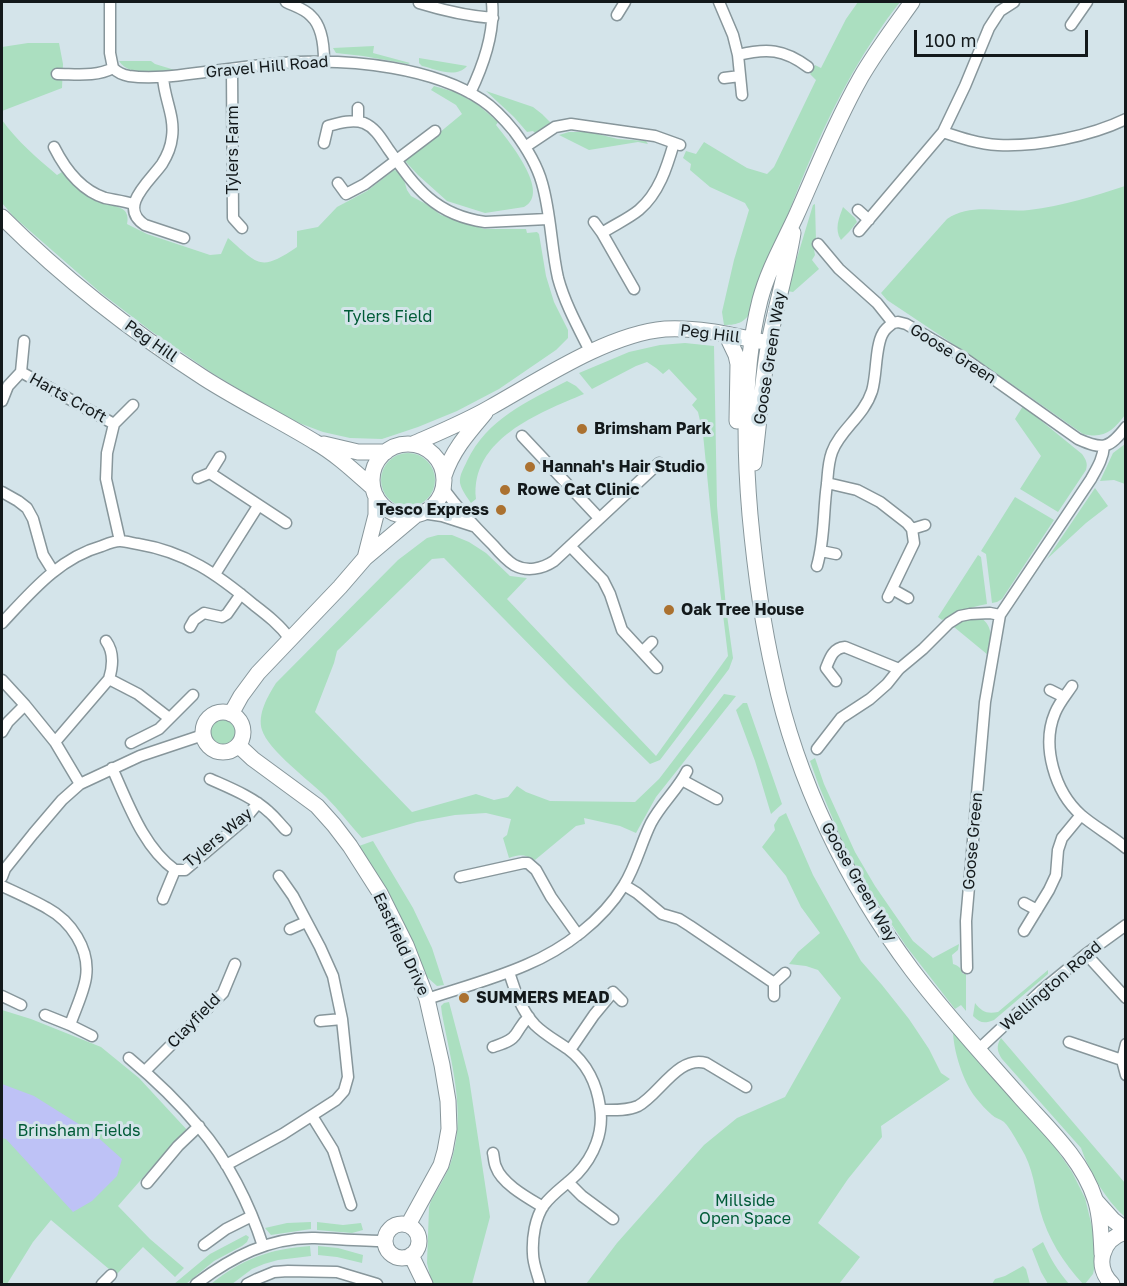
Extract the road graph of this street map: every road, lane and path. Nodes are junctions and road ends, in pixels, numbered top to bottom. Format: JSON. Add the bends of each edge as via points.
{"nodes":[{"id":1,"x":110,"y":2,"type":"edge"},
{"id":2,"x":286,"y":2,"type":"edge"},
{"id":3,"x":492,"y":2,"type":"edge"},
{"id":4,"x":625,"y":2,"type":"edge"},
{"id":5,"x":719,"y":2,"type":"edge"},
{"id":6,"x":912,"y":2,"type":"edge"},
{"id":7,"x":1014,"y":2,"type":"edge"},
{"id":8,"x":1071,"y":2,"type":"edge"},
{"id":9,"x":1085,"y":5,"type":"edge"},
{"id":10,"x":424,"y":8,"type":"dead end"},
{"id":11,"x":617,"y":15,"type":"dead end"},
{"id":12,"x":493,"y":18,"type":"junction"},
{"id":13,"x":1071,"y":25,"type":"dead end"},
{"id":14,"x":738,"y":55,"type":"junction"},
{"id":15,"x":324,"y":61,"type":"junction"},
{"id":16,"x":808,"y":67,"type":"dead end"},
{"id":17,"x":114,"y":68,"type":"junction"},
{"id":18,"x":232,"y":69,"type":"junction"},
{"id":19,"x":57,"y":74,"type":"dead end"},
{"id":20,"x":740,"y":76,"type":"junction"},
{"id":21,"x":163,"y":77,"type":"junction"},
{"id":22,"x":724,"y":78,"type":"dead end"},
{"id":23,"x":470,"y":93,"type":"junction"},
{"id":24,"x":742,"y":95,"type":"dead end"},
{"id":25,"x":358,"y":108,"type":"dead end"},
{"id":26,"x":1125,"y":119,"type":"edge"},
{"id":27,"x":358,"y":121,"type":"junction"},
{"id":28,"x":435,"y":131,"type":"dead end"},
{"id":29,"x":944,"y":132,"type":"junction"},
{"id":30,"x":324,"y":143,"type":"dead end"},
{"id":31,"x":54,"y":147,"type":"dead end"},
{"id":32,"x":525,"y":147,"type":"junction"},
{"id":33,"x":397,"y":161,"type":"junction"},
{"id":34,"x":339,"y":183,"type":"dead end"},
{"id":35,"x":133,"y":204,"type":"junction"},
{"id":36,"x":858,"y":210,"type":"dead end"},
{"id":37,"x":796,"y":215,"type":"junction"},
{"id":38,"x":2,"y":217,"type":"edge"},
{"id":39,"x":548,"y":219,"type":"junction"},
{"id":40,"x":869,"y":219,"type":"junction"},
{"id":41,"x":594,"y":222,"type":"dead end"},
{"id":42,"x":242,"y":228,"type":"dead end"},
{"id":43,"x":859,"y":231,"type":"dead end"},
{"id":44,"x":602,"y":233,"type":"junction"},
{"id":45,"x":184,"y":238,"type":"dead end"},
{"id":46,"x":818,"y":244,"type":"dead end"},
{"id":47,"x":634,"y":289,"type":"dead end"},
{"id":48,"x":892,"y":323,"type":"junction"},
{"id":49,"x":726,"y":334,"type":"junction"},
{"id":50,"x":753,"y":339,"type":"junction"},
{"id":51,"x":24,"y":341,"type":"dead end"},
{"id":52,"x":769,"y":343,"type":"junction"},
{"id":53,"x":591,"y":353,"type":"junction"},
{"id":54,"x":21,"y":372,"type":"junction"},
{"id":55,"x":2,"y":401,"type":"edge"},
{"id":56,"x":133,"y":405,"type":"dead end"},
{"id":57,"x":489,"y":408,"type":"junction"},
{"id":58,"x":114,"y":424,"type":"junction"},
{"id":59,"x":1125,"y":430,"type":"edge"},
{"id":60,"x":522,"y":436,"type":"dead end"},
{"id":61,"x":316,"y":442,"type":"junction"},
{"id":62,"x":412,"y":444,"type":"junction"},
{"id":63,"x":1104,"y":446,"type":"junction"},
{"id":64,"x":386,"y":452,"type":"junction"},
{"id":65,"x":746,"y":456,"type":"junction"},
{"id":66,"x":220,"y":457,"type":"dead end"},
{"id":67,"x":658,"y":463,"type":"dead end"},
{"id":68,"x":210,"y":473,"type":"junction"},
{"id":69,"x":198,"y":478,"type":"dead end"},
{"id":70,"x":443,"y":482,"type":"junction"},
{"id":71,"x":827,"y":483,"type":"junction"},
{"id":72,"x":374,"y":491,"type":"junction"},
{"id":73,"x":2,"y":492,"type":"edge"},
{"id":74,"x":749,"y":503,"type":"junction"},
{"id":75,"x":258,"y":506,"type":"junction"},
{"id":76,"x":419,"y":514,"type":"junction"},
{"id":77,"x":599,"y":518,"type":"junction"},
{"id":78,"x":286,"y":523,"type":"dead end"},
{"id":79,"x":925,"y":525,"type":"dead end"},
{"id":80,"x":473,"y":526,"type":"junction"},
{"id":81,"x":912,"y":530,"type":"junction"},
{"id":82,"x":120,"y":541,"type":"junction"},
{"id":83,"x":570,"y":546,"type":"junction"},
{"id":84,"x":821,"y":551,"type":"junction"},
{"id":85,"x":836,"y":554,"type":"dead end"},
{"id":86,"x":365,"y":558,"type":"junction"},
{"id":87,"x":817,"y":566,"type":"dead end"},
{"id":88,"x":53,"y":571,"type":"junction"},
{"id":89,"x":215,"y":574,"type":"junction"},
{"id":90,"x":241,"y":594,"type":"junction"},
{"id":91,"x":908,"y":598,"type":"dead end"},
{"id":92,"x":1000,"y":615,"type":"junction"},
{"id":93,"x":2,"y":623,"type":"edge"},
{"id":94,"x":190,"y":627,"type":"dead end"},
{"id":95,"x":290,"y":639,"type":"junction"},
{"id":96,"x":105,"y":641,"type":"dead end"},
{"id":97,"x":652,"y":642,"type":"dead end"},
{"id":98,"x":642,"y":652,"type":"junction"},
{"id":99,"x":657,"y":668,"type":"dead end"},
{"id":100,"x":899,"y":669,"type":"junction"},
{"id":101,"x":109,"y":679,"type":"junction"},
{"id":102,"x":2,"y":680,"type":"edge"},
{"id":103,"x":836,"y":681,"type":"dead end"},
{"id":104,"x":1072,"y":686,"type":"dead end"},
{"id":105,"x":1050,"y":690,"type":"dead end"},
{"id":106,"x":194,"y":695,"type":"dead end"},
{"id":107,"x":1064,"y":698,"type":"junction"},
{"id":108,"x":25,"y":705,"type":"junction"},
{"id":109,"x":231,"y":714,"type":"junction"},
{"id":110,"x":169,"y":718,"type":"junction"},
{"id":111,"x":2,"y":732,"type":"edge"},
{"id":112,"x":203,"y":735,"type":"junction"},
{"id":113,"x":55,"y":742,"type":"junction"},
{"id":114,"x":131,"y":743,"type":"dead end"},
{"id":115,"x":238,"y":745,"type":"junction"},
{"id":116,"x":817,"y":749,"type":"dead end"},
{"id":117,"x":112,"y":768,"type":"junction"},
{"id":118,"x":210,"y":779,"type":"dead end"},
{"id":119,"x":80,"y":784,"type":"junction"},
{"id":120,"x":717,"y":799,"type":"dead end"},
{"id":121,"x":258,"y":803,"type":"junction"},
{"id":122,"x":1081,"y":815,"type":"junction"},
{"id":123,"x":286,"y":830,"type":"dead end"},
{"id":124,"x":1124,"y":845,"type":"edge"},
{"id":125,"x":176,"y":870,"type":"junction"},
{"id":126,"x":279,"y":876,"type":"dead end"},
{"id":127,"x":2,"y":877,"type":"edge"},
{"id":128,"x":460,"y":877,"type":"dead end"},
{"id":129,"x":624,"y":885,"type":"junction"},
{"id":130,"x":2,"y":886,"type":"edge"},
{"id":131,"x":163,"y":899,"type":"dead end"},
{"id":132,"x":1024,"y":903,"type":"dead end"},
{"id":133,"x":1036,"y":910,"type":"junction"},
{"id":134,"x":306,"y":922,"type":"junction"},
{"id":135,"x":1125,"y":925,"type":"edge"},
{"id":136,"x":290,"y":929,"type":"dead end"},
{"id":137,"x":1023,"y":931,"type":"dead end"},
{"id":138,"x":578,"y":934,"type":"junction"},
{"id":139,"x":1086,"y":954,"type":"junction"},
{"id":140,"x":964,"y":963,"type":"dead end"},
{"id":141,"x":235,"y":964,"type":"dead end"},
{"id":142,"x":509,"y":972,"type":"junction"},
{"id":143,"x":785,"y":973,"type":"dead end"},
{"id":144,"x":774,"y":983,"type":"junction"},
{"id":145,"x":2,"y":996,"type":"edge"},
{"id":146,"x":774,"y":996,"type":"dead end"},
{"id":147,"x":1125,"y":998,"type":"edge"},
{"id":148,"x":427,"y":999,"type":"junction"},
{"id":149,"x":622,"y":1001,"type":"dead end"},
{"id":150,"x":21,"y":1005,"type":"dead end"},
{"id":151,"x":45,"y":1015,"type":"dead end"},
{"id":152,"x":529,"y":1017,"type":"junction"},
{"id":153,"x":342,"y":1019,"type":"junction"},
{"id":154,"x":320,"y":1021,"type":"dead end"},
{"id":155,"x":70,"y":1024,"type":"junction"},
{"id":156,"x":92,"y":1036,"type":"dead end"},
{"id":157,"x":1069,"y":1042,"type":"dead end"},
{"id":158,"x":1125,"y":1044,"type":"edge"},
{"id":159,"x":493,"y":1047,"type":"dead end"},
{"id":160,"x":570,"y":1050,"type":"junction"},
{"id":161,"x":978,"y":1050,"type":"junction"},
{"id":162,"x":129,"y":1058,"type":"dead end"},
{"id":163,"x":1122,"y":1060,"type":"junction"},
{"id":164,"x":145,"y":1071,"type":"junction"},
{"id":165,"x":1125,"y":1075,"type":"edge"},
{"id":166,"x":746,"y":1087,"type":"dead end"},
{"id":167,"x":601,"y":1110,"type":"junction"},
{"id":168,"x":312,"y":1116,"type":"junction"},
{"id":169,"x":199,"y":1126,"type":"junction"},
{"id":170,"x":493,"y":1153,"type":"dead end"},
{"id":171,"x":226,"y":1165,"type":"junction"},
{"id":172,"x":568,"y":1182,"type":"junction"},
{"id":173,"x":147,"y":1183,"type":"dead end"},
{"id":174,"x":1096,"y":1201,"type":"junction"},
{"id":175,"x":351,"y":1205,"type":"dead end"},
{"id":176,"x":543,"y":1207,"type":"junction"},
{"id":177,"x":252,"y":1216,"type":"junction"},
{"id":178,"x":613,"y":1219,"type":"dead end"},
{"id":179,"x":408,"y":1225,"type":"junction"},
{"id":180,"x":1125,"y":1231,"type":"edge"},
{"id":181,"x":385,"y":1241,"type":"junction"},
{"id":182,"x":204,"y":1245,"type":"dead end"},
{"id":183,"x":263,"y":1246,"type":"junction"},
{"id":184,"x":411,"y":1255,"type":"junction"},
{"id":185,"x":1102,"y":1261,"type":"junction"},
{"id":186,"x":313,"y":1272,"type":"junction"},
{"id":187,"x":111,"y":1275,"type":"dead end"},
{"id":188,"x":102,"y":1284,"type":"edge"},
{"id":189,"x":196,"y":1284,"type":"edge"},
{"id":190,"x":247,"y":1284,"type":"edge"},
{"id":191,"x":314,"y":1284,"type":"edge"},
{"id":192,"x":377,"y":1284,"type":"edge"},
{"id":193,"x":425,"y":1284,"type":"edge"},
{"id":194,"x":540,"y":1284,"type":"edge"},
{"id":195,"x":1092,"y":1284,"type":"edge"},
{"id":196,"x":1112,"y":1284,"type":"edge"}],
"edges":[{"from":1,"to":17,"type":"street","via":[[110,52]]},
{"from":2,"to":15,"type":"street","via":[[315,21]]},
{"from":3,"to":12,"type":"street"},
{"from":4,"to":11,"type":"street"},
{"from":5,"to":14,"type":"street"},
{"from":6,"to":37,"type":"main road","name":"Goose Green Way","via":[[862,76]]},
{"from":7,"to":29,"type":"street","via":[[1000,11],[989,28]]},
{"from":8,"to":9,"type":"street"},
{"from":9,"to":13,"type":"street"},
{"from":10,"to":12,"type":"street"},
{"from":12,"to":23,"type":"street","via":[[485,57]]},
{"from":14,"to":16,"type":"street","via":[[771,50],[797,58]]},
{"from":14,"to":20,"type":"street"},
{"from":15,"to":18,"type":"street","name":"Gravel Hill Road"},
{"from":15,"to":23,"type":"street","name":"Gravel Hill Road","via":[[421,74]]},
{"from":17,"to":19,"type":"street","name":"Gravel Hill Road","via":[[93,74]]},
{"from":17,"to":21,"type":"street","name":"Gravel Hill Road","via":[[123,75]]},
{"from":18,"to":21,"type":"street","name":"Gravel Hill Road"},
{"from":18,"to":42,"type":"street","name":"Tylers Farm","via":[[233,218]]},
{"from":20,"to":22,"type":"street"},
{"from":20,"to":24,"type":"street"},
{"from":21,"to":35,"type":"street","via":[[173,124],[170,146]]},
{"from":23,"to":32,"type":"street","name":"Gravel Hill Road","via":[[495,110]]},
{"from":25,"to":27,"type":"street"},
{"from":26,"to":29,"type":"street","via":[[1086,133],[1025,145],[983,143]]},
{"from":27,"to":30,"type":"street","via":[[328,126]]},
{"from":27,"to":33,"type":"street","via":[[371,126]]},
{"from":28,"to":33,"type":"street"},
{"from":29,"to":40,"type":"street"},
{"from":31,"to":35,"type":"street","via":[[66,169],[82,185],[105,198]]},
{"from":32,"to":39,"type":"street","name":"Gravel Hill Road","via":[[542,183]]},
{"from":32,"to":44,"type":"street","via":[[563,124],[655,136],[677,144],[650,199]]},
{"from":33,"to":34,"type":"street","via":[[352,192],[346,194]]},
{"from":33,"to":39,"type":"street","via":[[429,199],[446,211],[485,222]]},
{"from":35,"to":45,"type":"street","via":[[134,215],[140,222]]},
{"from":36,"to":40,"type":"street"},
{"from":37,"to":50,"type":"main road","name":"Goose Green Way","via":[[769,274]]},
{"from":37,"to":52,"type":"main road","name":"Goose Green Way"},
{"from":38,"to":61,"type":"main road","name":"Peg Hill","via":[[44,258],[134,330],[240,400]]},
{"from":39,"to":53,"type":"street","name":"Gravel Hill Road","via":[[563,295]]},
{"from":40,"to":43,"type":"street"},
{"from":41,"to":44,"type":"street"},
{"from":44,"to":47,"type":"street"},
{"from":46,"to":48,"type":"street","name":"Goose Green"},
{"from":48,"to":63,"type":"street","name":"Goose Green","via":[[906,324],[961,356],[1078,440]]},
{"from":48,"to":71,"type":"street","via":[[882,333],[871,395],[832,450]]},
{"from":49,"to":50,"type":"main road","name":"Peg Hill"},
{"from":49,"to":53,"type":"main road","name":"Peg Hill","via":[[696,329],[659,330],[627,337]]},
{"from":49,"to":65,"type":"main road","via":[[738,364],[736,419]]},
{"from":50,"to":52,"type":"main road","name":"Peg Hill"},
{"from":50,"to":65,"type":"main road","name":"Goose Green Way"},
{"from":51,"to":54,"type":"street","name":"Harts Croft"},
{"from":52,"to":74,"type":"main road","name":"Goose Green Way"},
{"from":53,"to":57,"type":"main road","name":"Peg Hill"},
{"from":54,"to":55,"type":"street","name":"Harts Croft","via":[[8,386]]},
{"from":54,"to":58,"type":"street","name":"Harts Croft"},
{"from":56,"to":58,"type":"street","name":"Harts Croft"},
{"from":57,"to":62,"type":"main road","name":"Peg Hill"},
{"from":57,"to":70,"type":"main road","name":"Peg Hill","via":[[461,440]]},
{"from":58,"to":82,"type":"street","name":"Harts Croft","via":[[106,479]]},
{"from":59,"to":63,"type":"street","name":"Goose Green"},
{"from":60,"to":77,"type":"street"},
{"from":61,"to":64,"type":"main road","via":[[358,452]]},
{"from":61,"to":72,"type":"main road"},
{"from":62,"to":64,"type":"main road"},
{"from":62,"to":70,"type":"main road","via":[[434,455]]},
{"from":63,"to":92,"type":"street","name":"Goose Green","via":[[1100,463]]},
{"from":64,"to":72,"type":"main road","via":[[374,467]]},
{"from":65,"to":74,"type":"main road","name":"Goose Green Way"},
{"from":66,"to":68,"type":"street"},
{"from":67,"to":77,"type":"street"},
{"from":68,"to":69,"type":"street"},
{"from":68,"to":75,"type":"street"},
{"from":70,"to":76,"type":"main road","via":[[438,499]]},
{"from":70,"to":80,"type":"street"},
{"from":71,"to":81,"type":"street","via":[[857,490],[880,502]]},
{"from":71,"to":84,"type":"street"},
{"from":72,"to":76,"type":"main road","via":[[389,511]]},
{"from":72,"to":86,"type":"main road","via":[[376,516]]},
{"from":73,"to":88,"type":"street","via":[[27,508],[42,555]]},
{"from":74,"to":161,"type":"main road","name":"Goose Green Way","via":[[758,589],[774,676],[786,723],[821,815],[884,930]]},
{"from":75,"to":78,"type":"street"},
{"from":75,"to":89,"type":"street"},
{"from":76,"to":80,"type":"street","via":[[442,516]]},
{"from":76,"to":86,"type":"main road"},
{"from":77,"to":83,"type":"street"},
{"from":79,"to":81,"type":"street"},
{"from":80,"to":83,"type":"street","via":[[520,568],[546,566]]},
{"from":81,"to":91,"type":"street","via":[[914,543],[890,593]]},
{"from":82,"to":88,"type":"street","via":[[94,548]]},
{"from":82,"to":89,"type":"street","via":[[179,554]]},
{"from":83,"to":98,"type":"street","via":[[603,580],[622,630]]},
{"from":84,"to":85,"type":"street"},
{"from":84,"to":87,"type":"street"},
{"from":86,"to":95,"type":"main road"},
{"from":88,"to":93,"type":"street"},
{"from":89,"to":90,"type":"street"},
{"from":90,"to":94,"type":"street","via":[[227,614],[204,613]]},
{"from":90,"to":95,"type":"street"},
{"from":92,"to":100,"type":"street","via":[[960,616]]},
{"from":92,"to":140,"type":"street","name":"Goose Green","via":[[985,702]]},
{"from":95,"to":109,"type":"main road","via":[[250,683]]},
{"from":96,"to":101,"type":"street","via":[[112,656]]},
{"from":97,"to":98,"type":"street"},
{"from":98,"to":99,"type":"street"},
{"from":100,"to":103,"type":"street","via":[[845,646],[833,652],[826,668]]},
{"from":100,"to":116,"type":"street","via":[[870,699],[841,718]]},
{"from":101,"to":110,"type":"street","via":[[138,694]]},
{"from":101,"to":113,"type":"street"},
{"from":102,"to":108,"type":"street"},
{"from":104,"to":107,"type":"street"},
{"from":105,"to":107,"type":"street"},
{"from":106,"to":110,"type":"street"},
{"from":107,"to":122,"type":"street","via":[[1054,715],[1050,737],[1052,762],[1067,800]]},
{"from":108,"to":111,"type":"street"},
{"from":108,"to":113,"type":"street"},
{"from":109,"to":112,"type":"main road","via":[[211,716]]},
{"from":109,"to":115,"type":"main road","via":[[243,731]]},
{"from":110,"to":114,"type":"street","via":[[159,729]]},
{"from":112,"to":115,"type":"main road","via":[[211,748],[218,751],[232,750]]},
{"from":112,"to":117,"type":"street"},
{"from":113,"to":119,"type":"street"},
{"from":115,"to":148,"type":"main road","name":"Eastfield Drive","via":[[318,806],[350,846],[380,893]]},
{"from":117,"to":119,"type":"street"},
{"from":117,"to":125,"type":"street","name":"Tylers Way","via":[[147,840]]},
{"from":118,"to":121,"type":"street","name":"Tylers Way"},
{"from":119,"to":127,"type":"street","via":[[40,826]]},
{"from":120,"to":129,"type":"street","via":[[685,776],[650,824]]},
{"from":121,"to":123,"type":"street","name":"Tylers Way"},
{"from":121,"to":125,"type":"street","name":"Tylers Way","via":[[244,820],[185,870]]},
{"from":122,"to":124,"type":"street"},
{"from":122,"to":133,"type":"street","via":[[1062,838],[1056,875]]},
{"from":125,"to":131,"type":"street","name":"Tylers Way"},
{"from":126,"to":134,"type":"street"},
{"from":128,"to":138,"type":"street","via":[[528,863]]},
{"from":129,"to":138,"type":"street"},
{"from":129,"to":144,"type":"street","via":[[662,914],[690,926]]},
{"from":130,"to":155,"type":"street","via":[[60,917],[83,948],[86,979]]},
{"from":132,"to":133,"type":"street"},
{"from":133,"to":137,"type":"street"},
{"from":134,"to":136,"type":"street"},
{"from":134,"to":153,"type":"street","via":[[333,976]]},
{"from":135,"to":139,"type":"street","name":"Wellington Road"},
{"from":138,"to":142,"type":"street"},
{"from":139,"to":147,"type":"street"},
{"from":139,"to":161,"type":"street","name":"Wellington Road"},
{"from":141,"to":164,"type":"street","name":"Clayfield","via":[[223,993]]},
{"from":142,"to":148,"type":"street"},
{"from":142,"to":152,"type":"street"},
{"from":143,"to":144,"type":"street"},
{"from":144,"to":146,"type":"street"},
{"from":145,"to":150,"type":"street"},
{"from":148,"to":179,"type":"main road","name":"Eastfield Drive","via":[[442,1065],[449,1129],[441,1165]]},
{"from":149,"to":160,"type":"street","via":[[613,992]]},
{"from":151,"to":155,"type":"street"},
{"from":152,"to":159,"type":"street","via":[[510,1040]]},
{"from":152,"to":160,"type":"street","via":[[544,1033]]},
{"from":153,"to":154,"type":"street"},
{"from":153,"to":168,"type":"street","via":[[348,1077],[344,1091]]},
{"from":155,"to":156,"type":"street"},
{"from":157,"to":163,"type":"street"},
{"from":158,"to":163,"type":"street"},
{"from":160,"to":167,"type":"street","via":[[592,1079]]},
{"from":161,"to":174,"type":"main road","name":"Goose Green Way","via":[[1065,1148],[1082,1171]]},
{"from":162,"to":164,"type":"street"},
{"from":163,"to":165,"type":"street"},
{"from":164,"to":169,"type":"street"},
{"from":166,"to":167,"type":"street","via":[[699,1061],[677,1071],[635,1108]]},
{"from":167,"to":172,"type":"street","via":[[595,1147]]},
{"from":168,"to":171,"type":"street"},
{"from":168,"to":175,"type":"street","via":[[333,1150]]},
{"from":169,"to":171,"type":"street"},
{"from":169,"to":173,"type":"street"},
{"from":170,"to":176,"type":"street","via":[[503,1179]]},
{"from":171,"to":177,"type":"street"},
{"from":172,"to":176,"type":"street"},
{"from":172,"to":178,"type":"street"},
{"from":174,"to":180,"type":"main road","name":"Goose Green Way"},
{"from":174,"to":185,"type":"main road","name":"Goose Green Way"},
{"from":176,"to":194,"type":"street","via":[[532,1256]]},
{"from":177,"to":182,"type":"street"},
{"from":177,"to":183,"type":"street"},
{"from":179,"to":181,"type":"main road","via":[[392,1227]]},
{"from":179,"to":184,"type":"main road","via":[[419,1239]]},
{"from":180,"to":185,"type":"main road","via":[[1111,1239]]},
{"from":181,"to":183,"type":"street","via":[[314,1238]]},
{"from":181,"to":184,"type":"main road","via":[[394,1256]]},
{"from":183,"to":189,"type":"street","via":[[238,1256]]},
{"from":184,"to":193,"type":"main road"},
{"from":185,"to":195,"type":"main road"},
{"from":185,"to":196,"type":"main road"},
{"from":186,"to":190,"type":"street","via":[[274,1272]]},
{"from":186,"to":191,"type":"street"},
{"from":186,"to":192,"type":"street","via":[[337,1272]]},
{"from":187,"to":188,"type":"street"}]}
